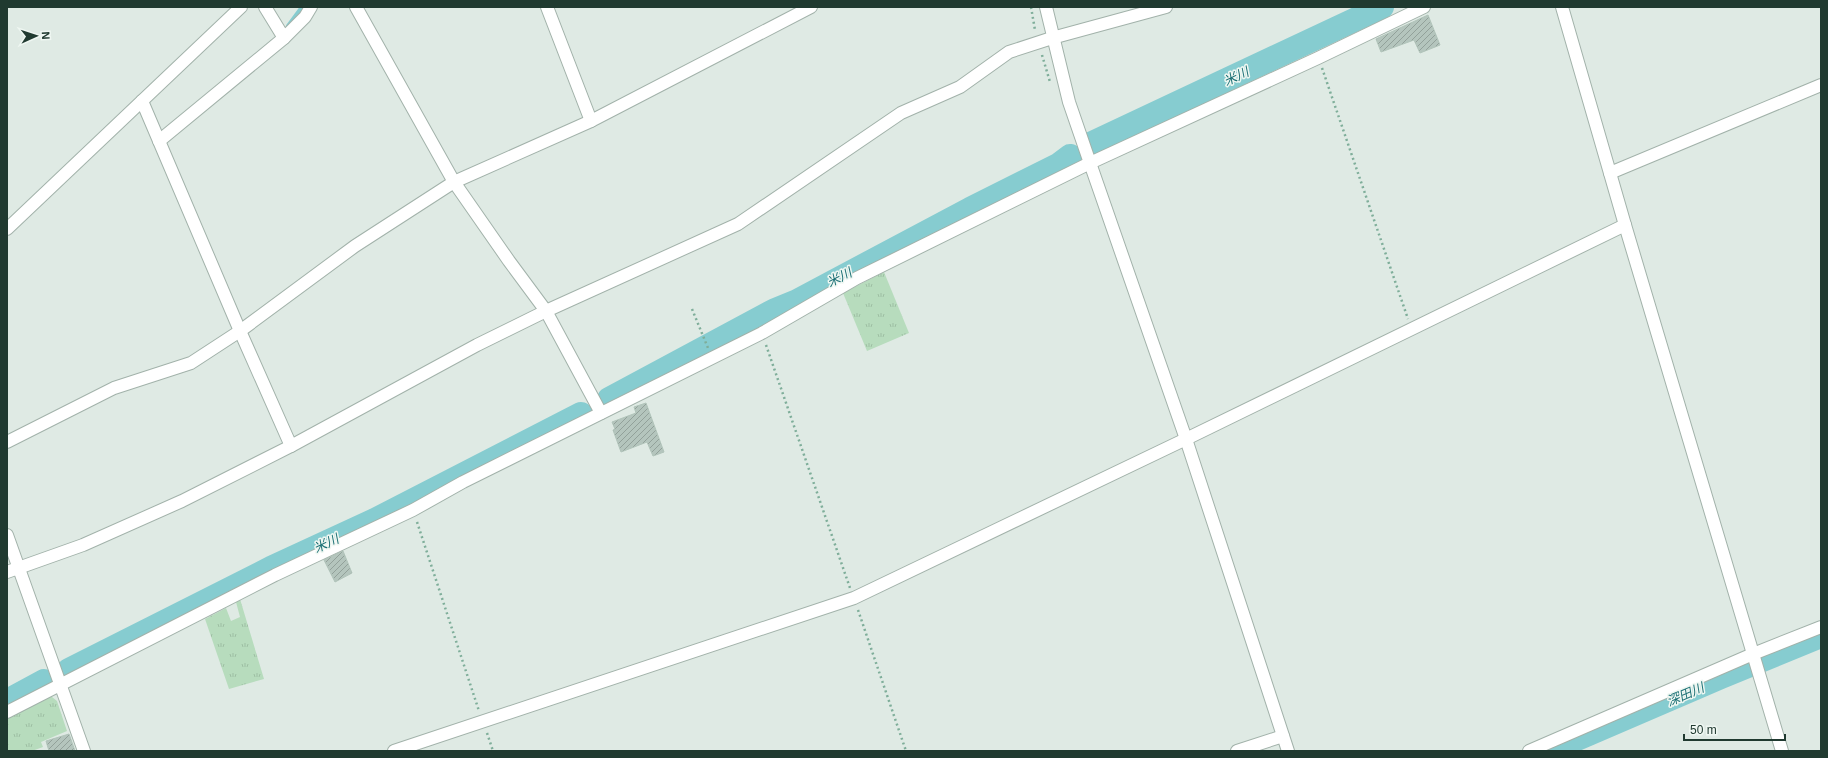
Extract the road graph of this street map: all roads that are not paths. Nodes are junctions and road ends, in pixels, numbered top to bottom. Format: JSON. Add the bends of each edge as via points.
{"nodes":[{"id":1,"x":241,"y":7,"type":"edge"},
{"id":2,"x":264,"y":7,"type":"edge"},
{"id":3,"x":311,"y":7,"type":"edge"},
{"id":4,"x":356,"y":7,"type":"edge"},
{"id":5,"x":547,"y":7,"type":"edge"},
{"id":6,"x":811,"y":7,"type":"edge"},
{"id":7,"x":1046,"y":7,"type":"edge"},
{"id":8,"x":1166,"y":7,"type":"edge"},
{"id":9,"x":1424,"y":7,"type":"edge"},
{"id":10,"x":1562,"y":7,"type":"edge"},
{"id":11,"x":793,"y":11,"type":"edge"},
{"id":12,"x":284,"y":38,"type":"junction"},
{"id":13,"x":1052,"y":38,"type":"junction"},
{"id":14,"x":1821,"y":85,"type":"edge"},
{"id":15,"x":142,"y":101,"type":"junction"},
{"id":16,"x":592,"y":121,"type":"junction"},
{"id":17,"x":159,"y":141,"type":"junction"},
{"id":18,"x":1090,"y":163,"type":"junction"},
{"id":19,"x":1610,"y":173,"type":"junction"},
{"id":20,"x":454,"y":182,"type":"junction"},
{"id":21,"x":1625,"y":225,"type":"junction"},
{"id":22,"x":7,"y":229,"type":"edge"},
{"id":23,"x":546,"y":311,"type":"junction"},
{"id":24,"x":240,"y":331,"type":"junction"},
{"id":25,"x":601,"y":413,"type":"junction"},
{"id":26,"x":1186,"y":439,"type":"junction"},
{"id":27,"x":7,"y":442,"type":"edge"},
{"id":28,"x":291,"y":446,"type":"junction"},
{"id":29,"x":7,"y":535,"type":"edge"},
{"id":30,"x":19,"y":568,"type":"junction"},
{"id":31,"x":7,"y":572,"type":"edge"},
{"id":32,"x":1821,"y":627,"type":"edge"},
{"id":33,"x":1753,"y":654,"type":"junction"},
{"id":34,"x":62,"y":685,"type":"junction"},
{"id":35,"x":7,"y":712,"type":"edge"},
{"id":36,"x":1283,"y":736,"type":"junction"},
{"id":37,"x":84,"y":751,"type":"edge"},
{"id":38,"x":394,"y":751,"type":"edge"},
{"id":39,"x":1237,"y":751,"type":"edge"},
{"id":40,"x":1288,"y":751,"type":"edge"},
{"id":41,"x":1530,"y":751,"type":"edge"},
{"id":42,"x":1782,"y":751,"type":"edge"}],
"edges":[{"from":1,"to":15,"type":"street"},
{"from":2,"to":12,"type":"street"},
{"from":3,"to":12,"type":"street","via":[[305,17]]},
{"from":4,"to":20,"type":"street"},
{"from":5,"to":16,"type":"street"},
{"from":6,"to":11,"type":"street"},
{"from":7,"to":13,"type":"street"},
{"from":8,"to":13,"type":"street"},
{"from":9,"to":18,"type":"street"},
{"from":10,"to":19,"type":"street"},
{"from":11,"to":16,"type":"street"},
{"from":12,"to":17,"type":"street"},
{"from":13,"to":18,"type":"street","via":[[1069,102]]},
{"from":13,"to":23,"type":"street","via":[[1009,52],[960,87],[901,113],[738,224]]},
{"from":14,"to":19,"type":"street"},
{"from":15,"to":17,"type":"street"},
{"from":15,"to":22,"type":"street"},
{"from":16,"to":20,"type":"street"},
{"from":17,"to":24,"type":"street"},
{"from":18,"to":25,"type":"street","via":[[857,278],[762,333]]},
{"from":18,"to":26,"type":"street"},
{"from":19,"to":21,"type":"street"},
{"from":20,"to":23,"type":"street"},
{"from":20,"to":24,"type":"street","via":[[356,246]]},
{"from":21,"to":26,"type":"street"},
{"from":21,"to":33,"type":"street"},
{"from":23,"to":25,"type":"street"},
{"from":23,"to":28,"type":"street","via":[[477,345]]},
{"from":24,"to":27,"type":"street","via":[[191,363],[114,388]]},
{"from":24,"to":28,"type":"street"},
{"from":25,"to":34,"type":"street","via":[[413,510],[275,575]]},
{"from":26,"to":36,"type":"street"},
{"from":26,"to":38,"type":"street","via":[[854,598]]},
{"from":28,"to":30,"type":"street","via":[[182,501],[97,539]]},
{"from":29,"to":30,"type":"street"},
{"from":30,"to":31,"type":"street"},
{"from":30,"to":34,"type":"street"},
{"from":32,"to":33,"type":"street"},
{"from":33,"to":41,"type":"street"},
{"from":33,"to":42,"type":"street"},
{"from":34,"to":35,"type":"street"},
{"from":34,"to":37,"type":"street"},
{"from":36,"to":39,"type":"street"},
{"from":36,"to":40,"type":"street"}]}
